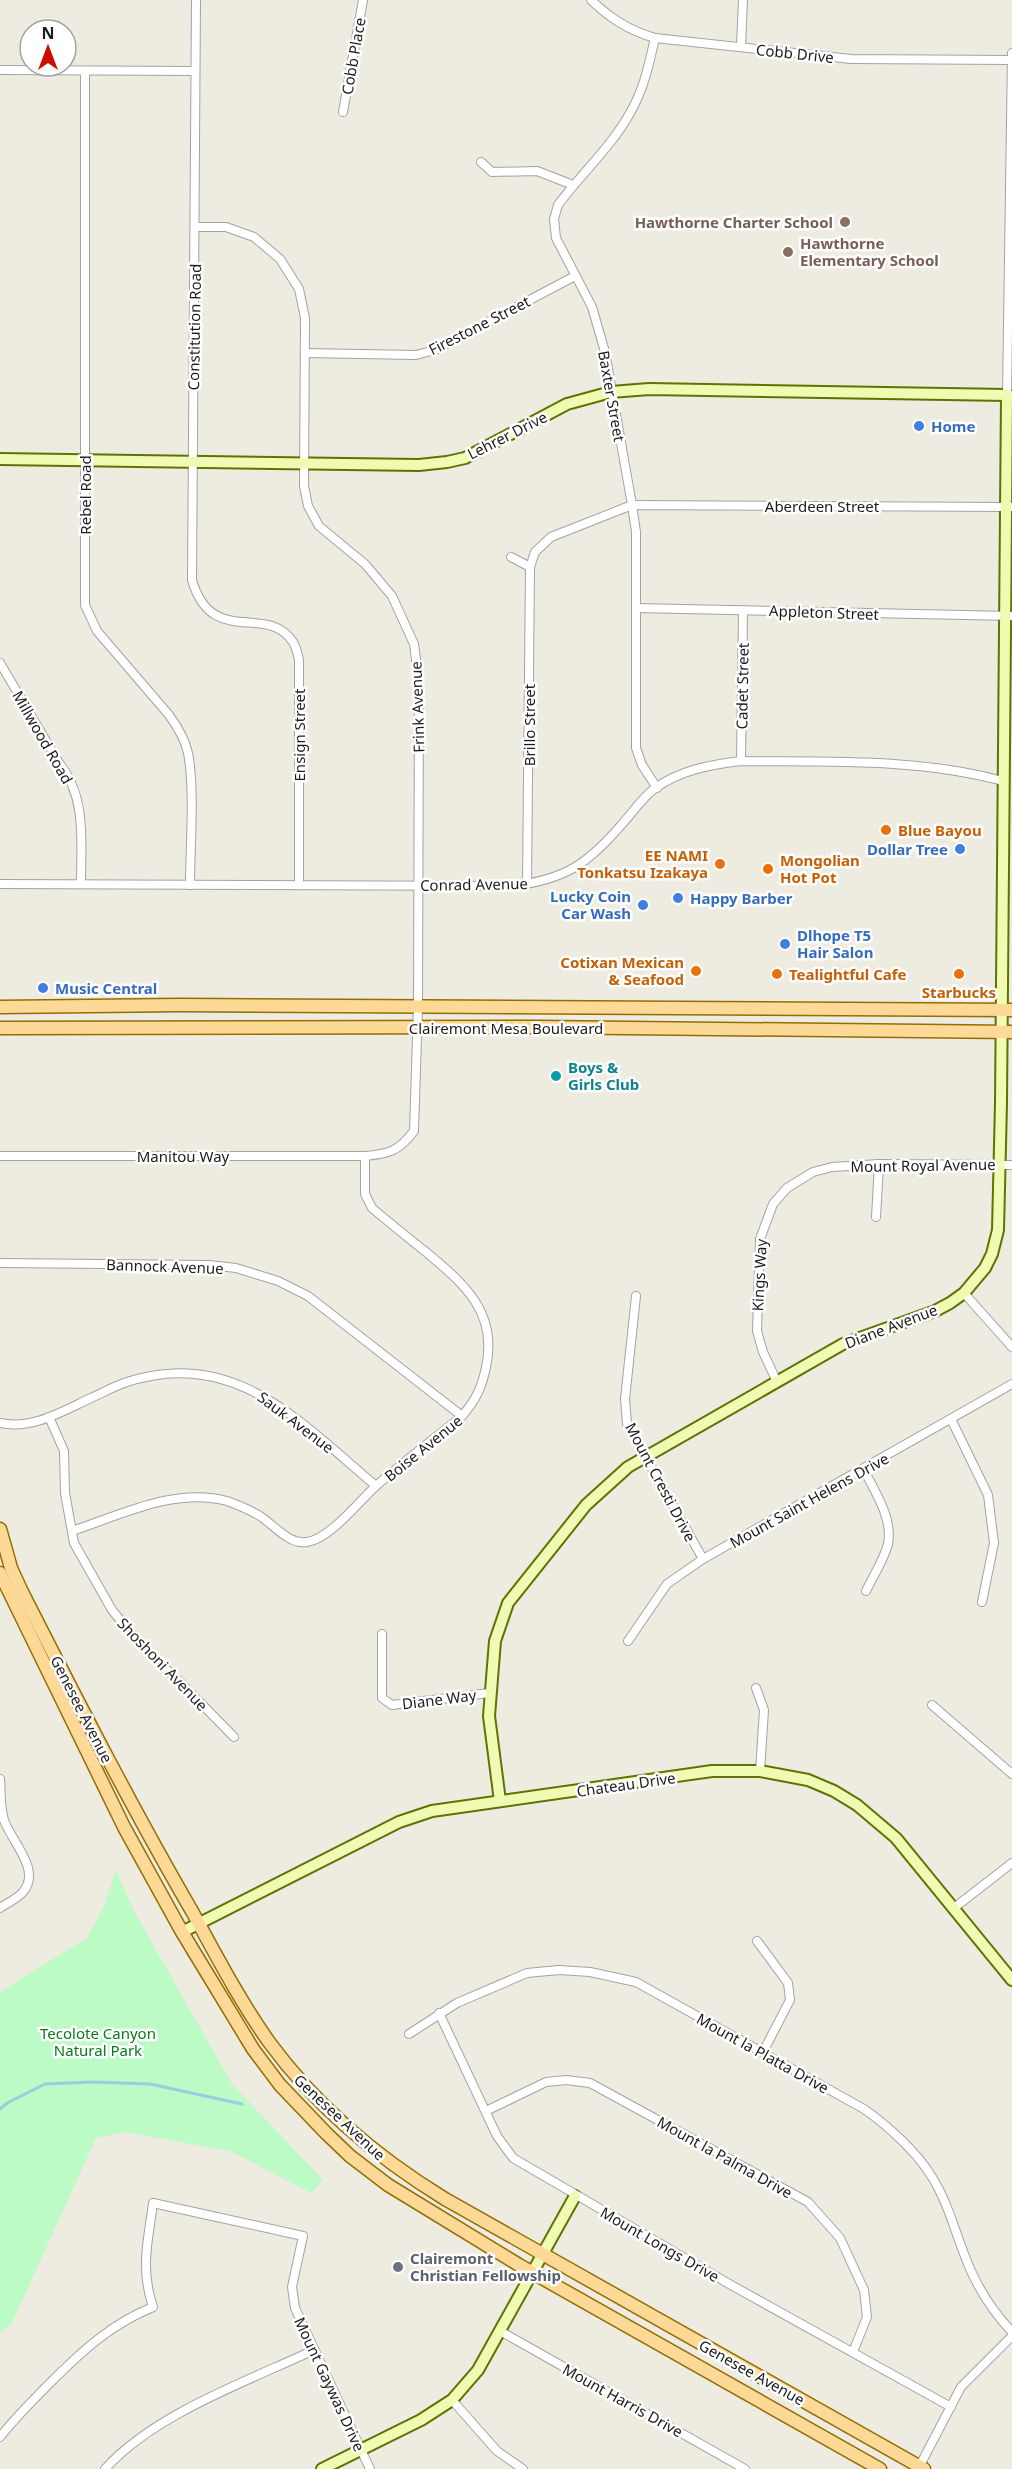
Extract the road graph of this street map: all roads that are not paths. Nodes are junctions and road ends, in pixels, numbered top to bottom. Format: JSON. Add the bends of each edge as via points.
{"nodes":[{"id":1,"x":196,"y":0,"type":"edge"},
{"id":2,"x":363,"y":0,"type":"edge"},
{"id":3,"x":591,"y":0,"type":"edge"},
{"id":4,"x":743,"y":0,"type":"edge"},
{"id":5,"x":655,"y":38,"type":"junction"},
{"id":6,"x":741,"y":46,"type":"junction"},
{"id":7,"x":1011,"y":56,"type":"edge"},
{"id":8,"x":0,"y":70,"type":"edge"},
{"id":9,"x":85,"y":71,"type":"junction"},
{"id":10,"x":195,"y":71,"type":"junction"},
{"id":11,"x":343,"y":112,"type":"dead end"},
{"id":12,"x":481,"y":162,"type":"dead end"},
{"id":13,"x":573,"y":185,"type":"junction"},
{"id":14,"x":1010,"y":188,"type":"edge"},
{"id":15,"x":195,"y":227,"type":"junction"},
{"id":16,"x":575,"y":276,"type":"junction"},
{"id":17,"x":305,"y":353,"type":"junction"},
{"id":18,"x":611,"y":392,"type":"junction"},
{"id":19,"x":1009,"y":395,"type":"edge"},
{"id":20,"x":0,"y":459,"type":"edge"},
{"id":21,"x":84,"y":460,"type":"junction"},
{"id":22,"x":192,"y":462,"type":"junction"},
{"id":23,"x":304,"y":463,"type":"junction"},
{"id":24,"x":632,"y":504,"type":"junction"},
{"id":25,"x":1009,"y":507,"type":"edge"},
{"id":26,"x":512,"y":557,"type":"dead end"},
{"id":27,"x":530,"y":567,"type":"junction"},
{"id":28,"x":636,"y":608,"type":"junction"},
{"id":29,"x":743,"y":610,"type":"junction"},
{"id":30,"x":1008,"y":616,"type":"edge"},
{"id":31,"x":243,"y":623,"type":"joint"},
{"id":32,"x":0,"y":663,"type":"edge"},
{"id":33,"x":741,"y":761,"type":"junction"},
{"id":34,"x":1007,"y":781,"type":"edge"},
{"id":35,"x":657,"y":788,"type":"junction"},
{"id":36,"x":0,"y":884,"type":"edge"},
{"id":37,"x":81,"y":884,"type":"junction"},
{"id":38,"x":527,"y":884,"type":"junction"},
{"id":39,"x":190,"y":885,"type":"junction"},
{"id":40,"x":299,"y":885,"type":"junction"},
{"id":41,"x":418,"y":886,"type":"junction"},
{"id":42,"x":0,"y":1007,"type":"edge"},
{"id":43,"x":418,"y":1008,"type":"junction"},
{"id":44,"x":1007,"y":1010,"type":"edge"},
{"id":45,"x":418,"y":1027,"type":"junction"},
{"id":46,"x":0,"y":1028,"type":"edge"},
{"id":47,"x":1007,"y":1032,"type":"edge"},
{"id":48,"x":0,"y":1156,"type":"edge"},
{"id":49,"x":365,"y":1156,"type":"junction"},
{"id":50,"x":879,"y":1164,"type":"junction"},
{"id":51,"x":999,"y":1165,"type":"junction"},
{"id":52,"x":1012,"y":1165,"type":"edge"},
{"id":53,"x":800,"y":1178,"type":"joint"},
{"id":54,"x":876,"y":1217,"type":"dead end"},
{"id":55,"x":0,"y":1263,"type":"edge"},
{"id":56,"x":964,"y":1293,"type":"junction"},
{"id":57,"x":636,"y":1296,"type":"dead end"},
{"id":58,"x":1012,"y":1347,"type":"edge"},
{"id":59,"x":777,"y":1382,"type":"junction"},
{"id":60,"x":1012,"y":1384,"type":"edge"},
{"id":61,"x":49,"y":1416,"type":"junction"},
{"id":62,"x":462,"y":1416,"type":"junction"},
{"id":63,"x":951,"y":1419,"type":"junction"},
{"id":64,"x":0,"y":1423,"type":"edge"},
{"id":65,"x":646,"y":1458,"type":"junction"},
{"id":66,"x":864,"y":1470,"type":"junction"},
{"id":67,"x":376,"y":1486,"type":"junction"},
{"id":68,"x":0,"y":1529,"type":"edge"},
{"id":69,"x":72,"y":1532,"type":"junction"},
{"id":70,"x":703,"y":1559,"type":"junction"},
{"id":71,"x":0,"y":1573,"type":"edge"},
{"id":72,"x":866,"y":1591,"type":"dead end"},
{"id":73,"x":982,"y":1602,"type":"dead end"},
{"id":74,"x":382,"y":1634,"type":"dead end"},
{"id":75,"x":628,"y":1641,"type":"dead end"},
{"id":76,"x":756,"y":1688,"type":"dead end"},
{"id":77,"x":489,"y":1693,"type":"junction"},
{"id":78,"x":932,"y":1705,"type":"dead end"},
{"id":79,"x":234,"y":1737,"type":"dead end"},
{"id":80,"x":760,"y":1771,"type":"junction"},
{"id":81,"x":1012,"y":1774,"type":"edge"},
{"id":82,"x":0,"y":1779,"type":"edge"},
{"id":83,"x":1,"y":1795,"type":"edge"},
{"id":84,"x":500,"y":1801,"type":"junction"},
{"id":85,"x":1012,"y":1863,"type":"edge"},
{"id":86,"x":0,"y":1908,"type":"edge"},
{"id":87,"x":954,"y":1908,"type":"junction"},
{"id":88,"x":199,"y":1925,"type":"junction"},
{"id":89,"x":182,"y":1932,"type":"junction"},
{"id":90,"x":757,"y":1941,"type":"dead end"},
{"id":91,"x":1012,"y":1980,"type":"edge"},
{"id":92,"x":440,"y":2013,"type":"junction"},
{"id":93,"x":410,"y":2034,"type":"dead end"},
{"id":94,"x":763,"y":2052,"type":"junction"},
{"id":95,"x":486,"y":2111,"type":"junction"},
{"id":96,"x":575,"y":2196,"type":"junction"},
{"id":97,"x":542,"y":2256,"type":"junction"},
{"id":98,"x":532,"y":2273,"type":"junction"},
{"id":99,"x":500,"y":2331,"type":"junction"},
{"id":100,"x":1012,"y":2334,"type":"edge"},
{"id":101,"x":314,"y":2350,"type":"junction"},
{"id":102,"x":853,"y":2352,"type":"junction"},
{"id":103,"x":452,"y":2400,"type":"junction"},
{"id":104,"x":951,"y":2407,"type":"junction"},
{"id":105,"x":0,"y":2438,"type":"edge"},
{"id":106,"x":362,"y":2450,"type":"junction"},
{"id":107,"x":921,"y":2468,"type":"edge"},
{"id":108,"x":105,"y":2469,"type":"edge"},
{"id":109,"x":322,"y":2469,"type":"edge"},
{"id":110,"x":370,"y":2469,"type":"edge"},
{"id":111,"x":524,"y":2469,"type":"edge"},
{"id":112,"x":746,"y":2469,"type":"edge"},
{"id":113,"x":880,"y":2469,"type":"edge"}],
"edges":[{"from":1,"to":10,"type":"street","name":"Constitution Road"},
{"from":2,"to":11,"type":"street","name":"Cobb Place"},
{"from":3,"to":5,"type":"street","name":"Cobb Drive","via":[[634,32]]},
{"from":4,"to":6,"type":"street"},
{"from":5,"to":6,"type":"street","name":"Cobb Drive"},
{"from":5,"to":13,"type":"street","name":"Baxter Street","via":[[646,78],[631,113]]},
{"from":6,"to":7,"type":"street","name":"Cobb Drive","via":[[851,59]]},
{"from":7,"to":14,"type":"street","name":"Diane Avenue"},
{"from":8,"to":9,"type":"street"},
{"from":9,"to":10,"type":"street"},
{"from":9,"to":21,"type":"street","name":"Rebel Road"},
{"from":10,"to":15,"type":"street","name":"Constitution Road"},
{"from":12,"to":13,"type":"street","via":[[492,172],[537,171]]},
{"from":13,"to":16,"type":"street","name":"Baxter Street","via":[[558,205],[554,219],[556,238]]},
{"from":14,"to":19,"type":"street","name":"Diane Avenue"},
{"from":15,"to":17,"type":"street","name":"Frink Avenue","via":[[240,231],[254,237],[280,259],[299,289],[305,318]]},
{"from":15,"to":22,"type":"street","name":"Constitution Road"},
{"from":16,"to":17,"type":"street","name":"Firestone Street","via":[[435,350],[416,355]]},
{"from":16,"to":18,"type":"street","name":"Baxter Street","via":[[592,307]]},
{"from":17,"to":23,"type":"street","name":"Frink Avenue"},
{"from":18,"to":19,"type":"street","name":"Lehrer Drive","via":[[649,389]]},
{"from":18,"to":23,"type":"street","name":"Lehrer Drive","via":[[567,404],[465,458],[419,465]]},
{"from":18,"to":24,"type":"street","name":"Baxter Street"},
{"from":19,"to":25,"type":"street","name":"Diane Avenue"},
{"from":20,"to":21,"type":"street","name":"Lehrer Drive"},
{"from":21,"to":22,"type":"street","name":"Lehrer Drive"},
{"from":21,"to":39,"type":"street","name":"Rebel Road","via":[[85,604],[97,631],[169,715],[187,751]]},
{"from":22,"to":23,"type":"street","name":"Lehrer Drive"},
{"from":22,"to":31,"type":"street","name":"Constitution Road","via":[[192,580],[196,595],[205,609],[225,621]]},
{"from":23,"to":41,"type":"street","name":"Frink Avenue","via":[[308,506],[319,526],[365,564],[392,596],[414,644],[419,682]]},
{"from":24,"to":25,"type":"street","name":"Aberdeen Street"},
{"from":24,"to":27,"type":"street","via":[[550,537],[535,552]]},
{"from":24,"to":28,"type":"street","name":"Baxter Street"},
{"from":25,"to":30,"type":"street","name":"Diane Avenue"},
{"from":26,"to":27,"type":"street"},
{"from":27,"to":38,"type":"street","name":"Brillo Street"},
{"from":28,"to":29,"type":"street","name":"Appleton Street"},
{"from":28,"to":35,"type":"street","name":"Baxter Street","via":[[636,748]]},
{"from":29,"to":30,"type":"street","name":"Appleton Street"},
{"from":29,"to":33,"type":"street","name":"Cadet Street"},
{"from":30,"to":34,"type":"street","name":"Diane Avenue"},
{"from":31,"to":40,"type":"street","name":"Ensign Street","via":[[281,631],[293,643],[299,660]]},
{"from":32,"to":37,"type":"street","name":"Millwood Road","via":[[67,773],[80,807]]},
{"from":33,"to":34,"type":"street","name":"Conrad Avenue","via":[[919,765]]},
{"from":33,"to":35,"type":"street","name":"Conrad Avenue","via":[[691,770]]},
{"from":34,"to":44,"type":"street","name":"Diane Avenue"},
{"from":35,"to":38,"type":"street","name":"Conrad Avenue","via":[[588,860],[573,870]]},
{"from":36,"to":37,"type":"street","name":"Conrad Avenue"},
{"from":37,"to":39,"type":"street","name":"Conrad Avenue"},
{"from":38,"to":41,"type":"street","name":"Conrad Avenue"},
{"from":39,"to":40,"type":"street","name":"Conrad Avenue"},
{"from":40,"to":41,"type":"street","name":"Conrad Avenue"},
{"from":41,"to":43,"type":"street","name":"Frink Avenue"},
{"from":42,"to":43,"type":"main road","name":"Clairemont Mesa Boulevard"},
{"from":43,"to":44,"type":"main road","name":"Clairemont Mesa Boulevard"},
{"from":43,"to":45,"type":"street","name":"Frink Avenue"},
{"from":44,"to":47,"type":"street","name":"Diane Avenue"},
{"from":45,"to":46,"type":"main road","name":"Clairemont Mesa Boulevard"},
{"from":45,"to":47,"type":"main road","name":"Clairemont Mesa Boulevard"},
{"from":45,"to":49,"type":"street","name":"Frink Avenue","via":[[414,1131],[388,1154]]},
{"from":47,"to":51,"type":"street","name":"Diane Avenue"},
{"from":48,"to":49,"type":"street","name":"Manitou Way"},
{"from":49,"to":62,"type":"street","name":"Boise Avenue","via":[[365,1194],[372,1208],[462,1282],[477,1303],[488,1331],[489,1352],[478,1395]]},
{"from":50,"to":51,"type":"street","name":"Mount Royal Avenue"},
{"from":50,"to":53,"type":"street","name":"Mount Royal Avenue","via":[[832,1167]]},
{"from":50,"to":54,"type":"street"},
{"from":51,"to":52,"type":"street","name":"Mount Royal Avenue"},
{"from":51,"to":56,"type":"street","name":"Diane Avenue","via":[[998,1230],[992,1254]]},
{"from":53,"to":59,"type":"street","name":"Kings Way","via":[[773,1204],[760,1239],[757,1331]]},
{"from":55,"to":62,"type":"street","name":"Bannock Avenue","via":[[209,1265],[236,1268],[278,1281],[308,1296]]},
{"from":56,"to":58,"type":"street"},
{"from":56,"to":59,"type":"street","name":"Diane Avenue","via":[[935,1311],[843,1344]]},
{"from":57,"to":65,"type":"street","name":"Mount Cresti Drive","via":[[624,1399],[627,1424]]},
{"from":59,"to":65,"type":"street","name":"Diane Avenue"},
{"from":60,"to":63,"type":"street","name":"Mount Saint Helens Drive"},
{"from":61,"to":64,"type":"street","name":"Sauk Avenue","via":[[27,1424]]},
{"from":61,"to":67,"type":"street","name":"Sauk Avenue","via":[[125,1383],[181,1373],[213,1376],[262,1394]]},
{"from":61,"to":69,"type":"street","name":"Shoshoni Avenue","via":[[64,1451],[65,1493]]},
{"from":62,"to":67,"type":"street","name":"Boise Avenue"},
{"from":63,"to":66,"type":"street","name":"Mount Saint Helens Drive"},
{"from":63,"to":73,"type":"street","via":[[988,1495],[994,1543]]},
{"from":65,"to":70,"type":"street","name":"Mount Cresti Drive"},
{"from":65,"to":77,"type":"street","name":"Diane Avenue","via":[[628,1467],[586,1505],[508,1603],[495,1641]]},
{"from":66,"to":70,"type":"street","name":"Mount Saint Helens Drive"},
{"from":66,"to":72,"type":"street","via":[[885,1510],[889,1541]]},
{"from":67,"to":69,"type":"street","name":"Boise Avenue","via":[[321,1537],[305,1543],[292,1540],[240,1506],[190,1498],[172,1498]]},
{"from":68,"to":88,"type":"main road","name":"Genesee Avenue","via":[[11,1568],[33,1613],[149,1838]]},
{"from":69,"to":79,"type":"street","name":"Shoshoni Avenue","via":[[74,1543],[112,1610],[145,1650]]},
{"from":70,"to":75,"type":"street","name":"Mount Saint Helens Drive","via":[[667,1584]]},
{"from":71,"to":89,"type":"main road","name":"Genesee Avenue","via":[[124,1827]]},
{"from":74,"to":77,"type":"street","name":"Diane Way","via":[[382,1698],[392,1705]]},
{"from":76,"to":80,"type":"street","via":[[764,1710]]},
{"from":77,"to":84,"type":"street","name":"Diane Avenue"},
{"from":78,"to":81,"type":"street"},
{"from":80,"to":84,"type":"street","name":"Chateau Drive","via":[[712,1772]]},
{"from":80,"to":87,"type":"street","name":"Chateau Drive","via":[[808,1780],[857,1804],[896,1838]]},
{"from":82,"to":83,"type":"street"},
{"from":83,"to":86,"type":"street","via":[[4,1822],[27,1863],[28,1877],[21,1894]]},
{"from":84,"to":88,"type":"street","name":"Chateau Drive","via":[[432,1811],[399,1822]]},
{"from":85,"to":87,"type":"street"},
{"from":87,"to":91,"type":"street","name":"Chateau Drive"},
{"from":88,"to":89,"type":"street","name":"Chateau Drive"},
{"from":88,"to":97,"type":"main road","name":"Genesee Avenue","via":[[269,2042],[327,2108],[417,2182]]},
{"from":89,"to":98,"type":"main road","name":"Genesee Avenue","via":[[253,2049],[280,2085],[334,2141],[388,2185]]},
{"from":90,"to":94,"type":"street","via":[[788,1983],[790,2000]]},
{"from":92,"to":93,"type":"street","name":"Mount la Platta Drive"},
{"from":92,"to":94,"type":"street","name":"Mount la Platta Drive","via":[[527,1973],[590,1972],[636,1982]]},
{"from":92,"to":95,"type":"street","name":"Mount Longs Drive"},
{"from":94,"to":100,"type":"street","name":"Mount la Platta Drive","via":[[887,2125],[931,2174],[972,2272]]},
{"from":95,"to":96,"type":"street","name":"Mount Longs Drive","via":[[496,2136],[513,2158]]},
{"from":95,"to":102,"type":"street","name":"Mount la Palma Drive","via":[[546,2082],[566,2079],[590,2083],[808,2202],[840,2238],[864,2290],[867,2317]]},
{"from":96,"to":97,"type":"street"},
{"from":96,"to":102,"type":"street","name":"Mount Longs Drive"},
{"from":97,"to":98,"type":"street"},
{"from":97,"to":107,"type":"main road","name":"Genesee Avenue"},
{"from":98,"to":99,"type":"street"},
{"from":98,"to":113,"type":"main road","name":"Genesee Avenue"},
{"from":99,"to":103,"type":"street","via":[[478,2370]]},
{"from":99,"to":112,"type":"street","name":"Mount Harris Drive"},
{"from":100,"to":104,"type":"street","via":[[961,2387]]},
{"from":101,"to":105,"type":"street","name":"Mount Gaywas Drive","via":[[295,2308],[292,2287],[303,2236],[153,2203],[144,2267],[153,2307],[133,2315],[86,2347],[15,2417]]},
{"from":101,"to":106,"type":"street","name":"Mount Gaywas Drive"},
{"from":101,"to":108,"type":"street","via":[[158,2426]]},
{"from":102,"to":104,"type":"street","name":"Mount Longs Drive"},
{"from":103,"to":106,"type":"street"},
{"from":103,"to":111,"type":"street","via":[[496,2451]]},
{"from":104,"to":107,"type":"street"},
{"from":106,"to":109,"type":"street"},
{"from":106,"to":110,"type":"street","name":"Mount Gaywas Drive"}]}
